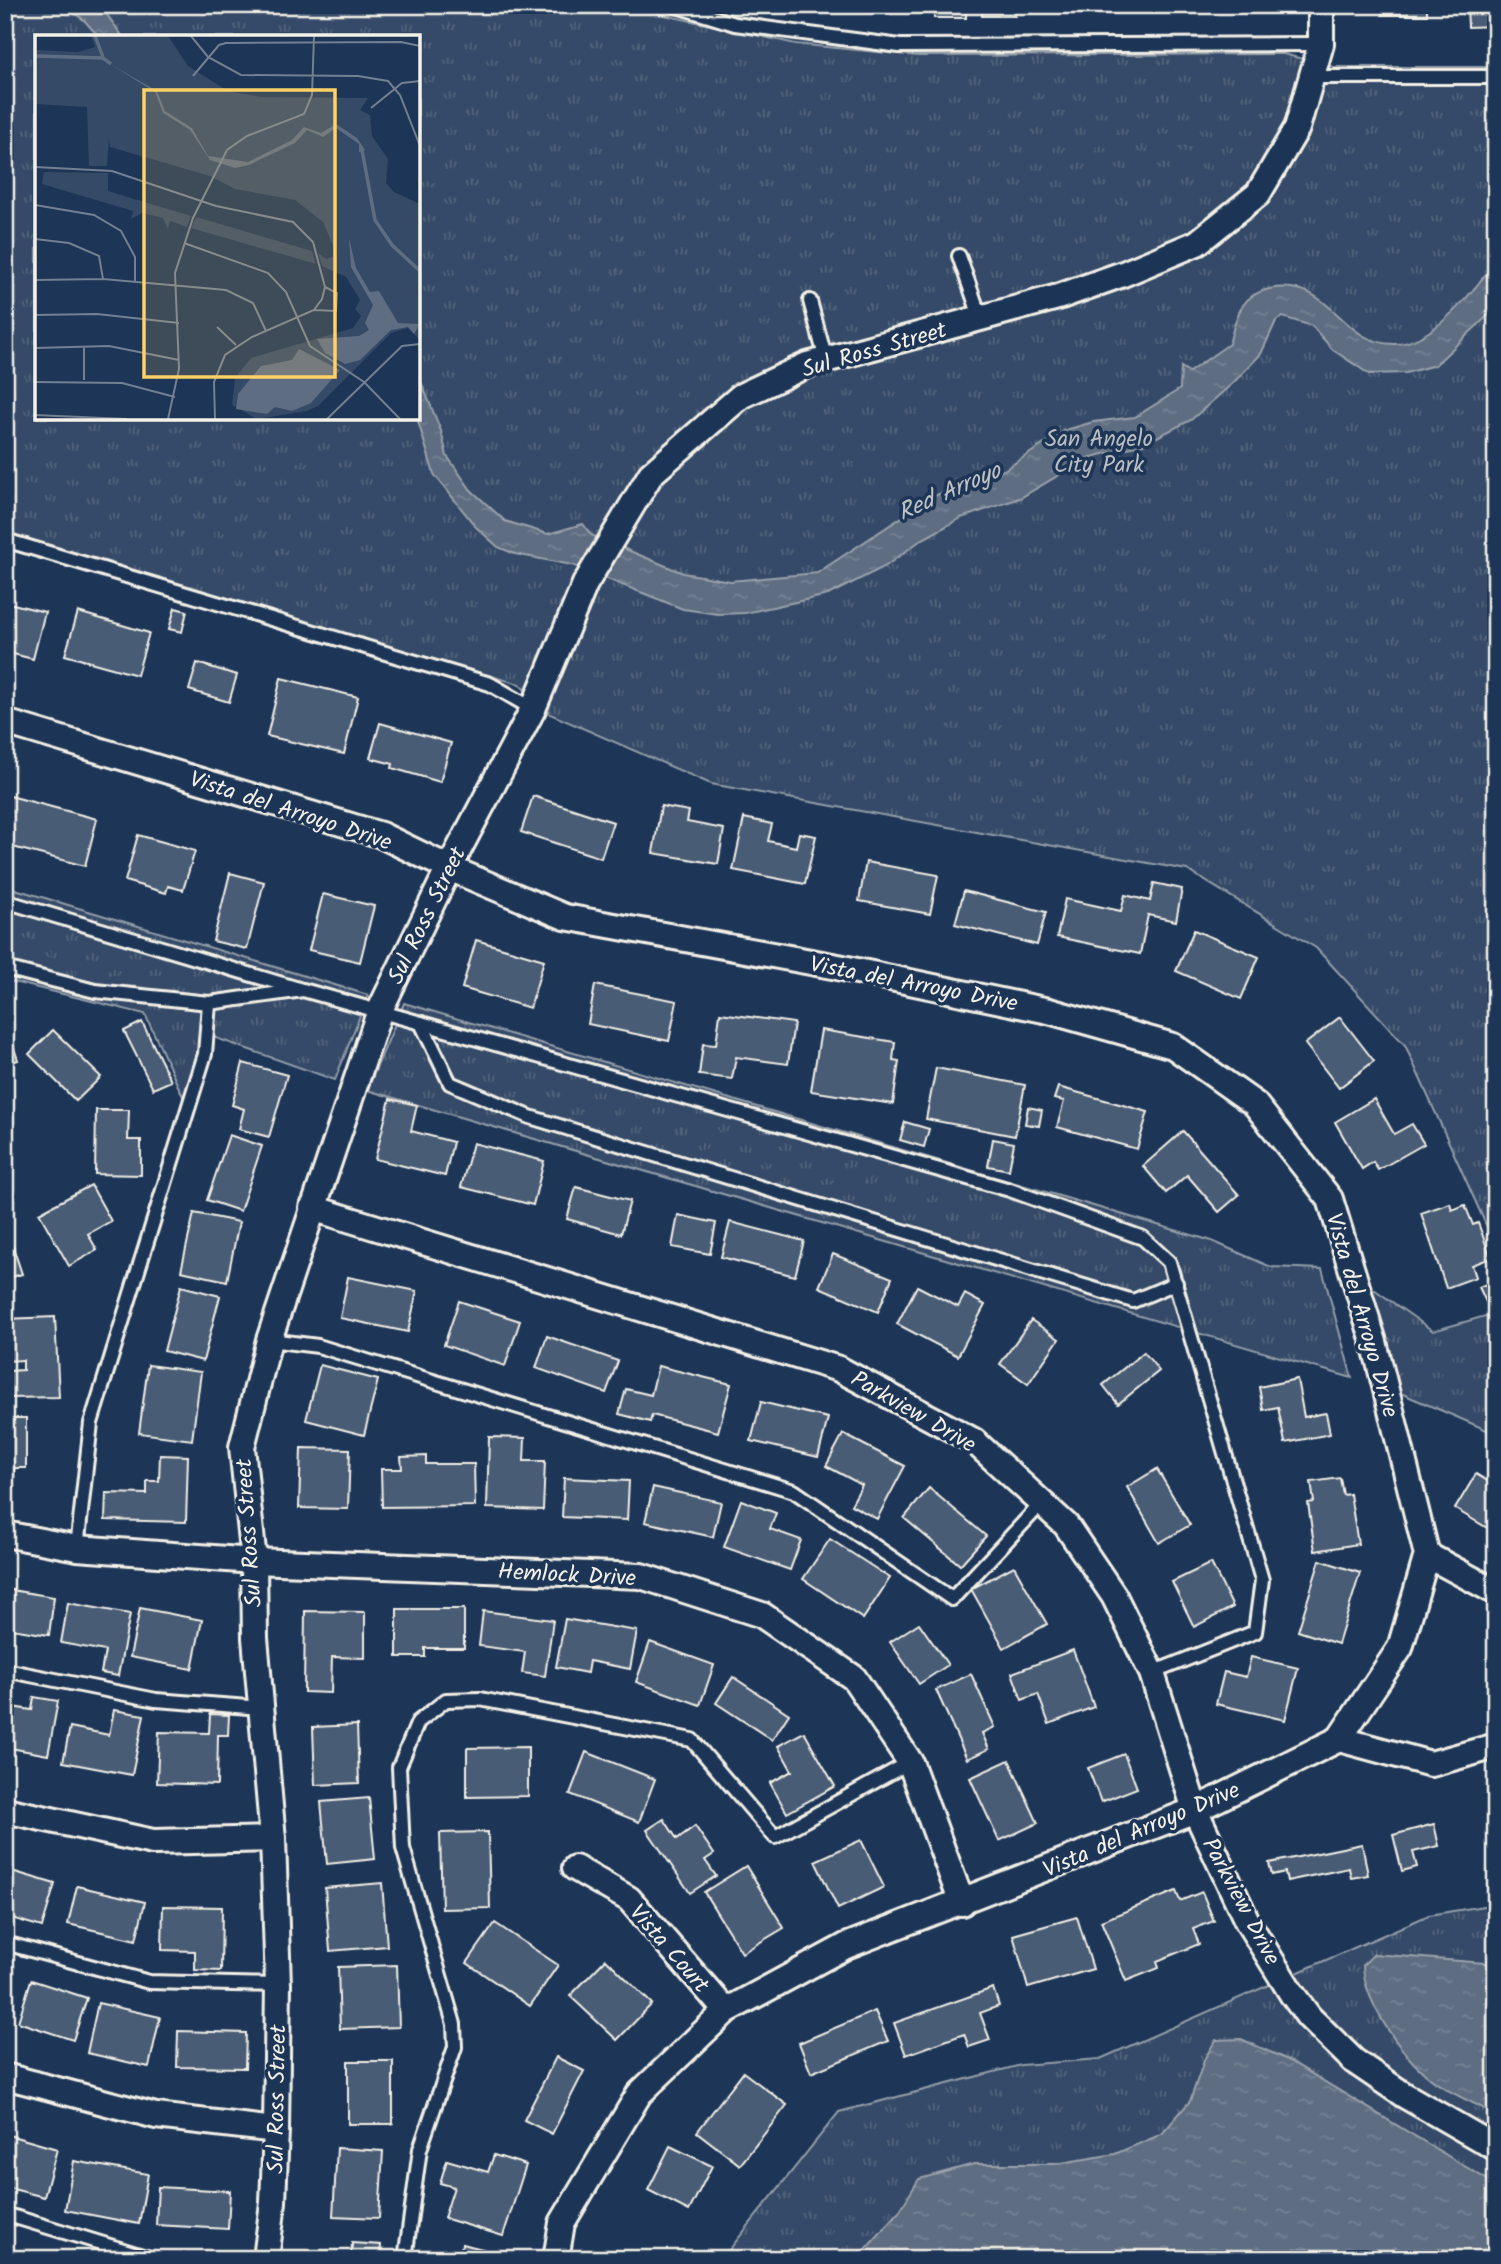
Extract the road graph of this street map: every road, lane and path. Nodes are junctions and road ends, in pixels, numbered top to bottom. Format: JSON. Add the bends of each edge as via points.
{"nodes":[{"id":1,"x":673,"y":5,"type":"edge"},
{"id":2,"x":1321,"y":5,"type":"edge"},
{"id":3,"x":1321,"y":44,"type":"junction"},
{"id":4,"x":1312,"y":77,"type":"junction"},
{"id":5,"x":1496,"y":77,"type":"edge"},
{"id":6,"x":959,"y":256,"type":"dead end"},
{"id":7,"x":810,"y":301,"type":"dead end"},
{"id":8,"x":981,"y":318,"type":"junction"},
{"id":9,"x":826,"y":360,"type":"junction"},
{"id":10,"x":5,"y":540,"type":"edge"},
{"id":11,"x":533,"y":709,"type":"junction"},
{"id":12,"x":5,"y":722,"type":"edge"},
{"id":13,"x":449,"y":868,"type":"junction"},
{"id":14,"x":5,"y":901,"type":"edge"},
{"id":15,"x":5,"y":968,"type":"edge"},
{"id":16,"x":303,"y":990,"type":"junction"},
{"id":17,"x":209,"y":1003,"type":"junction"},
{"id":18,"x":380,"y":1010,"type":"junction"},
{"id":19,"x":421,"y":1023,"type":"junction"},
{"id":20,"x":312,"y":1208,"type":"junction"},
{"id":21,"x":1176,"y":1283,"type":"junction"},
{"id":22,"x":269,"y":1340,"type":"junction"},
{"id":23,"x":1042,"y":1503,"type":"junction"},
{"id":24,"x":5,"y":1534,"type":"edge"},
{"id":25,"x":77,"y":1548,"type":"junction"},
{"id":26,"x":1427,"y":1555,"type":"junction"},
{"id":27,"x":254,"y":1561,"type":"junction"},
{"id":28,"x":1496,"y":1592,"type":"edge"},
{"id":29,"x":5,"y":1670,"type":"edge"},
{"id":30,"x":1152,"y":1673,"type":"junction"},
{"id":31,"x":262,"y":1708,"type":"junction"},
{"id":32,"x":1339,"y":1739,"type":"junction"},
{"id":33,"x":1496,"y":1746,"type":"edge"},
{"id":34,"x":911,"y":1762,"type":"junction"},
{"id":35,"x":5,"y":1810,"type":"edge"},
{"id":36,"x":1195,"y":1810,"type":"junction"},
{"id":37,"x":274,"y":1839,"type":"junction"},
{"id":38,"x":575,"y":1868,"type":"dead end"},
{"id":39,"x":961,"y":1903,"type":"junction"},
{"id":40,"x":5,"y":1943,"type":"edge"},
{"id":41,"x":278,"y":1985,"type":"junction"},
{"id":42,"x":726,"y":2011,"type":"junction"},
{"id":43,"x":5,"y":2076,"type":"edge"},
{"id":44,"x":276,"y":2130,"type":"junction"},
{"id":45,"x":1496,"y":2148,"type":"edge"},
{"id":46,"x":5,"y":2214,"type":"edge"},
{"id":47,"x":153,"y":2259,"type":"edge"},
{"id":48,"x":266,"y":2259,"type":"edge"},
{"id":49,"x":405,"y":2259,"type":"edge"},
{"id":50,"x":556,"y":2259,"type":"edge"}],
"edges":[{"from":1,"to":3,"type":"lane","via":[[735,24],[900,46]]},
{"from":2,"to":3,"type":"street","name":"Sul Ross Street"},
{"from":3,"to":4,"type":"street","name":"Sul Ross Street"},
{"from":4,"to":5,"type":"lane"},
{"from":4,"to":8,"type":"street","name":"Sul Ross Street","via":[[1297,128],[1258,194],[1197,243],[1123,274]]},
{"from":6,"to":8,"type":"lane"},
{"from":7,"to":9,"type":"lane"},
{"from":8,"to":9,"type":"street","name":"Sul Ross Street"},
{"from":9,"to":11,"type":"street","name":"Sul Ross Street","via":[[741,396],[651,474],[585,584]]},
{"from":10,"to":11,"type":"lane","via":[[489,684]]},
{"from":11,"to":13,"type":"street","name":"Sul Ross Street"},
{"from":12,"to":13,"type":"street","name":"Vista del Arroyo Drive","via":[[381,835]]},
{"from":13,"to":18,"type":"street","name":"Sul Ross Street"},
{"from":13,"to":26,"type":"street","name":"Vista del Arroyo Drive","via":[[565,917],[1023,1005],[1173,1046],[1255,1104],[1330,1199],[1374,1342]]},
{"from":14,"to":16,"type":"lane"},
{"from":15,"to":17,"type":"lane","via":[[95,991]]},
{"from":16,"to":17,"type":"lane"},
{"from":16,"to":18,"type":"lane"},
{"from":17,"to":25,"type":"lane","via":[[205,1054],[91,1423]]},
{"from":18,"to":19,"type":"lane"},
{"from":18,"to":20,"type":"street","name":"Sul Ross Street"},
{"from":19,"to":21,"type":"lane","via":[[1010,1190],[1143,1238],[1169,1262]]},
{"from":19,"to":21,"type":"lane","via":[[450,1083],[530,1117],[1133,1301]]},
{"from":20,"to":22,"type":"street","name":"Sul Ross Street"},
{"from":20,"to":23,"type":"street","name":"Parkview Drive","via":[[839,1368],[974,1441]]},
{"from":21,"to":30,"type":"lane","via":[[1262,1580],[1255,1632]]},
{"from":22,"to":23,"type":"lane","via":[[318,1346],[794,1491],[952,1599]]},
{"from":22,"to":27,"type":"street","name":"Sul Ross Street","via":[[242,1447]]},
{"from":23,"to":30,"type":"street","name":"Parkview Drive","via":[[1066,1525],[1114,1596]]},
{"from":24,"to":25,"type":"street","name":"Hemlock Drive"},
{"from":25,"to":27,"type":"street","name":"Hemlock Drive"},
{"from":26,"to":28,"type":"street"},
{"from":26,"to":32,"type":"street","name":"Vista del Arroyo Drive","via":[[1400,1648]]},
{"from":27,"to":31,"type":"street","name":"Sul Ross Street"},
{"from":27,"to":34,"type":"street","name":"Hemlock Drive","via":[[641,1576],[762,1615],[854,1678]]},
{"from":29,"to":31,"type":"lane","via":[[156,1700]]},
{"from":30,"to":36,"type":"street","name":"Parkview Drive"},
{"from":31,"to":37,"type":"street","name":"Sul Ross Street"},
{"from":32,"to":33,"type":"street","via":[[1432,1763]]},
{"from":32,"to":36,"type":"street","name":"Vista del Arroyo Drive"},
{"from":34,"to":39,"type":"street","name":"Hemlock Drive"},
{"from":34,"to":49,"type":"lane","via":[[775,1837],[692,1740],[480,1699],[446,1700],[418,1723],[399,1767],[403,1848],[454,2024],[455,2048],[420,2149]]},
{"from":35,"to":37,"type":"street","via":[[153,1842]]},
{"from":36,"to":39,"type":"street","name":"Vista del Arroyo Drive"},
{"from":36,"to":45,"type":"street","name":"Parkview Drive","via":[[1247,1921],[1309,2017],[1377,2078]]},
{"from":37,"to":41,"type":"street","name":"Sul Ross Street"},
{"from":38,"to":42,"type":"street","name":"Vista Court","via":[[629,1899]]},
{"from":39,"to":42,"type":"street","name":"Vista del Arroyo Drive","via":[[846,1946]]},
{"from":40,"to":41,"type":"lane","via":[[149,1982]]},
{"from":41,"to":44,"type":"street","name":"Sul Ross Street"},
{"from":42,"to":50,"type":"street","name":"Vista del Arroyo Drive","via":[[639,2094],[562,2223]]},
{"from":43,"to":44,"type":"street","via":[[156,2116]]},
{"from":44,"to":48,"type":"street","name":"Sul Ross Street"},
{"from":46,"to":47,"type":"lane"}]}
